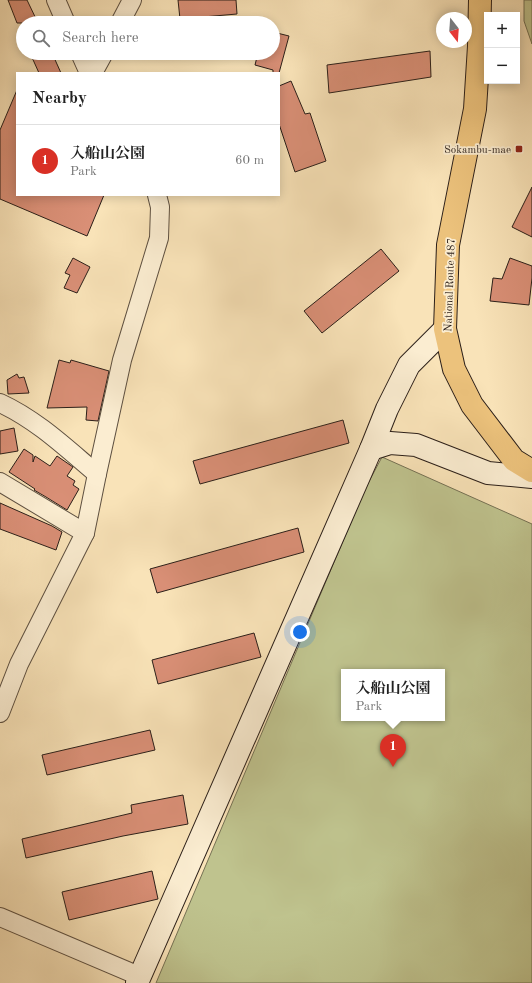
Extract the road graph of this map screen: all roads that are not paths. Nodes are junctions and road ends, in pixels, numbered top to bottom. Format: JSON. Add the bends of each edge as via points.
{"nodes":[{"id":1,"x":56,"y":0,"type":"edge"},
{"id":2,"x":132,"y":0,"type":"edge"},
{"id":3,"x":480,"y":0,"type":"edge"},
{"id":4,"x":63,"y":16,"type":"edge"},
{"id":5,"x":124,"y":16,"type":"edge"},
{"id":6,"x":83,"y":60,"type":"edge"},
{"id":7,"x":100,"y":60,"type":"edge"},
{"id":8,"x":89,"y":72,"type":"edge"},
{"id":9,"x":94,"y":72,"type":"edge"},
{"id":10,"x":157,"y":196,"type":"edge"},
{"id":11,"x":445,"y":329,"type":"junction"},
{"id":12,"x":0,"y":403,"type":"edge"},
{"id":13,"x":370,"y":449,"type":"junction"},
{"id":14,"x":532,"y":471,"type":"edge"},
{"id":15,"x":97,"y":474,"type":"junction"},
{"id":16,"x":532,"y":477,"type":"edge"},
{"id":17,"x":0,"y":482,"type":"edge"},
{"id":18,"x":85,"y":533,"type":"junction"},
{"id":19,"x":0,"y":713,"type":"edge"},
{"id":20,"x":0,"y":917,"type":"edge"},
{"id":21,"x":138,"y":979,"type":"edge"}],
"edges":[{"from":1,"to":4,"type":"street"},
{"from":2,"to":5,"type":"street"},
{"from":3,"to":11,"type":"highway","name":"National Route 487","via":[[476,109],[448,245]]},
{"from":6,"to":8,"type":"street"},
{"from":7,"to":9,"type":"street"},
{"from":10,"to":15,"type":"street","via":[[160,207],[159,238],[122,360]]},
{"from":11,"to":13,"type":"street","via":[[409,365]]},
{"from":11,"to":14,"type":"highway","name":"National Route 487","via":[[454,369],[472,405],[514,460]]},
{"from":12,"to":15,"type":"street","via":[[45,430]]},
{"from":13,"to":16,"type":"street","via":[[390,444],[416,445],[488,473]]},
{"from":13,"to":21,"type":"street"},
{"from":15,"to":18,"type":"street"},
{"from":17,"to":18,"type":"street"},
{"from":18,"to":19,"type":"street","via":[[19,664]]},
{"from":20,"to":21,"type":"street"}]}
